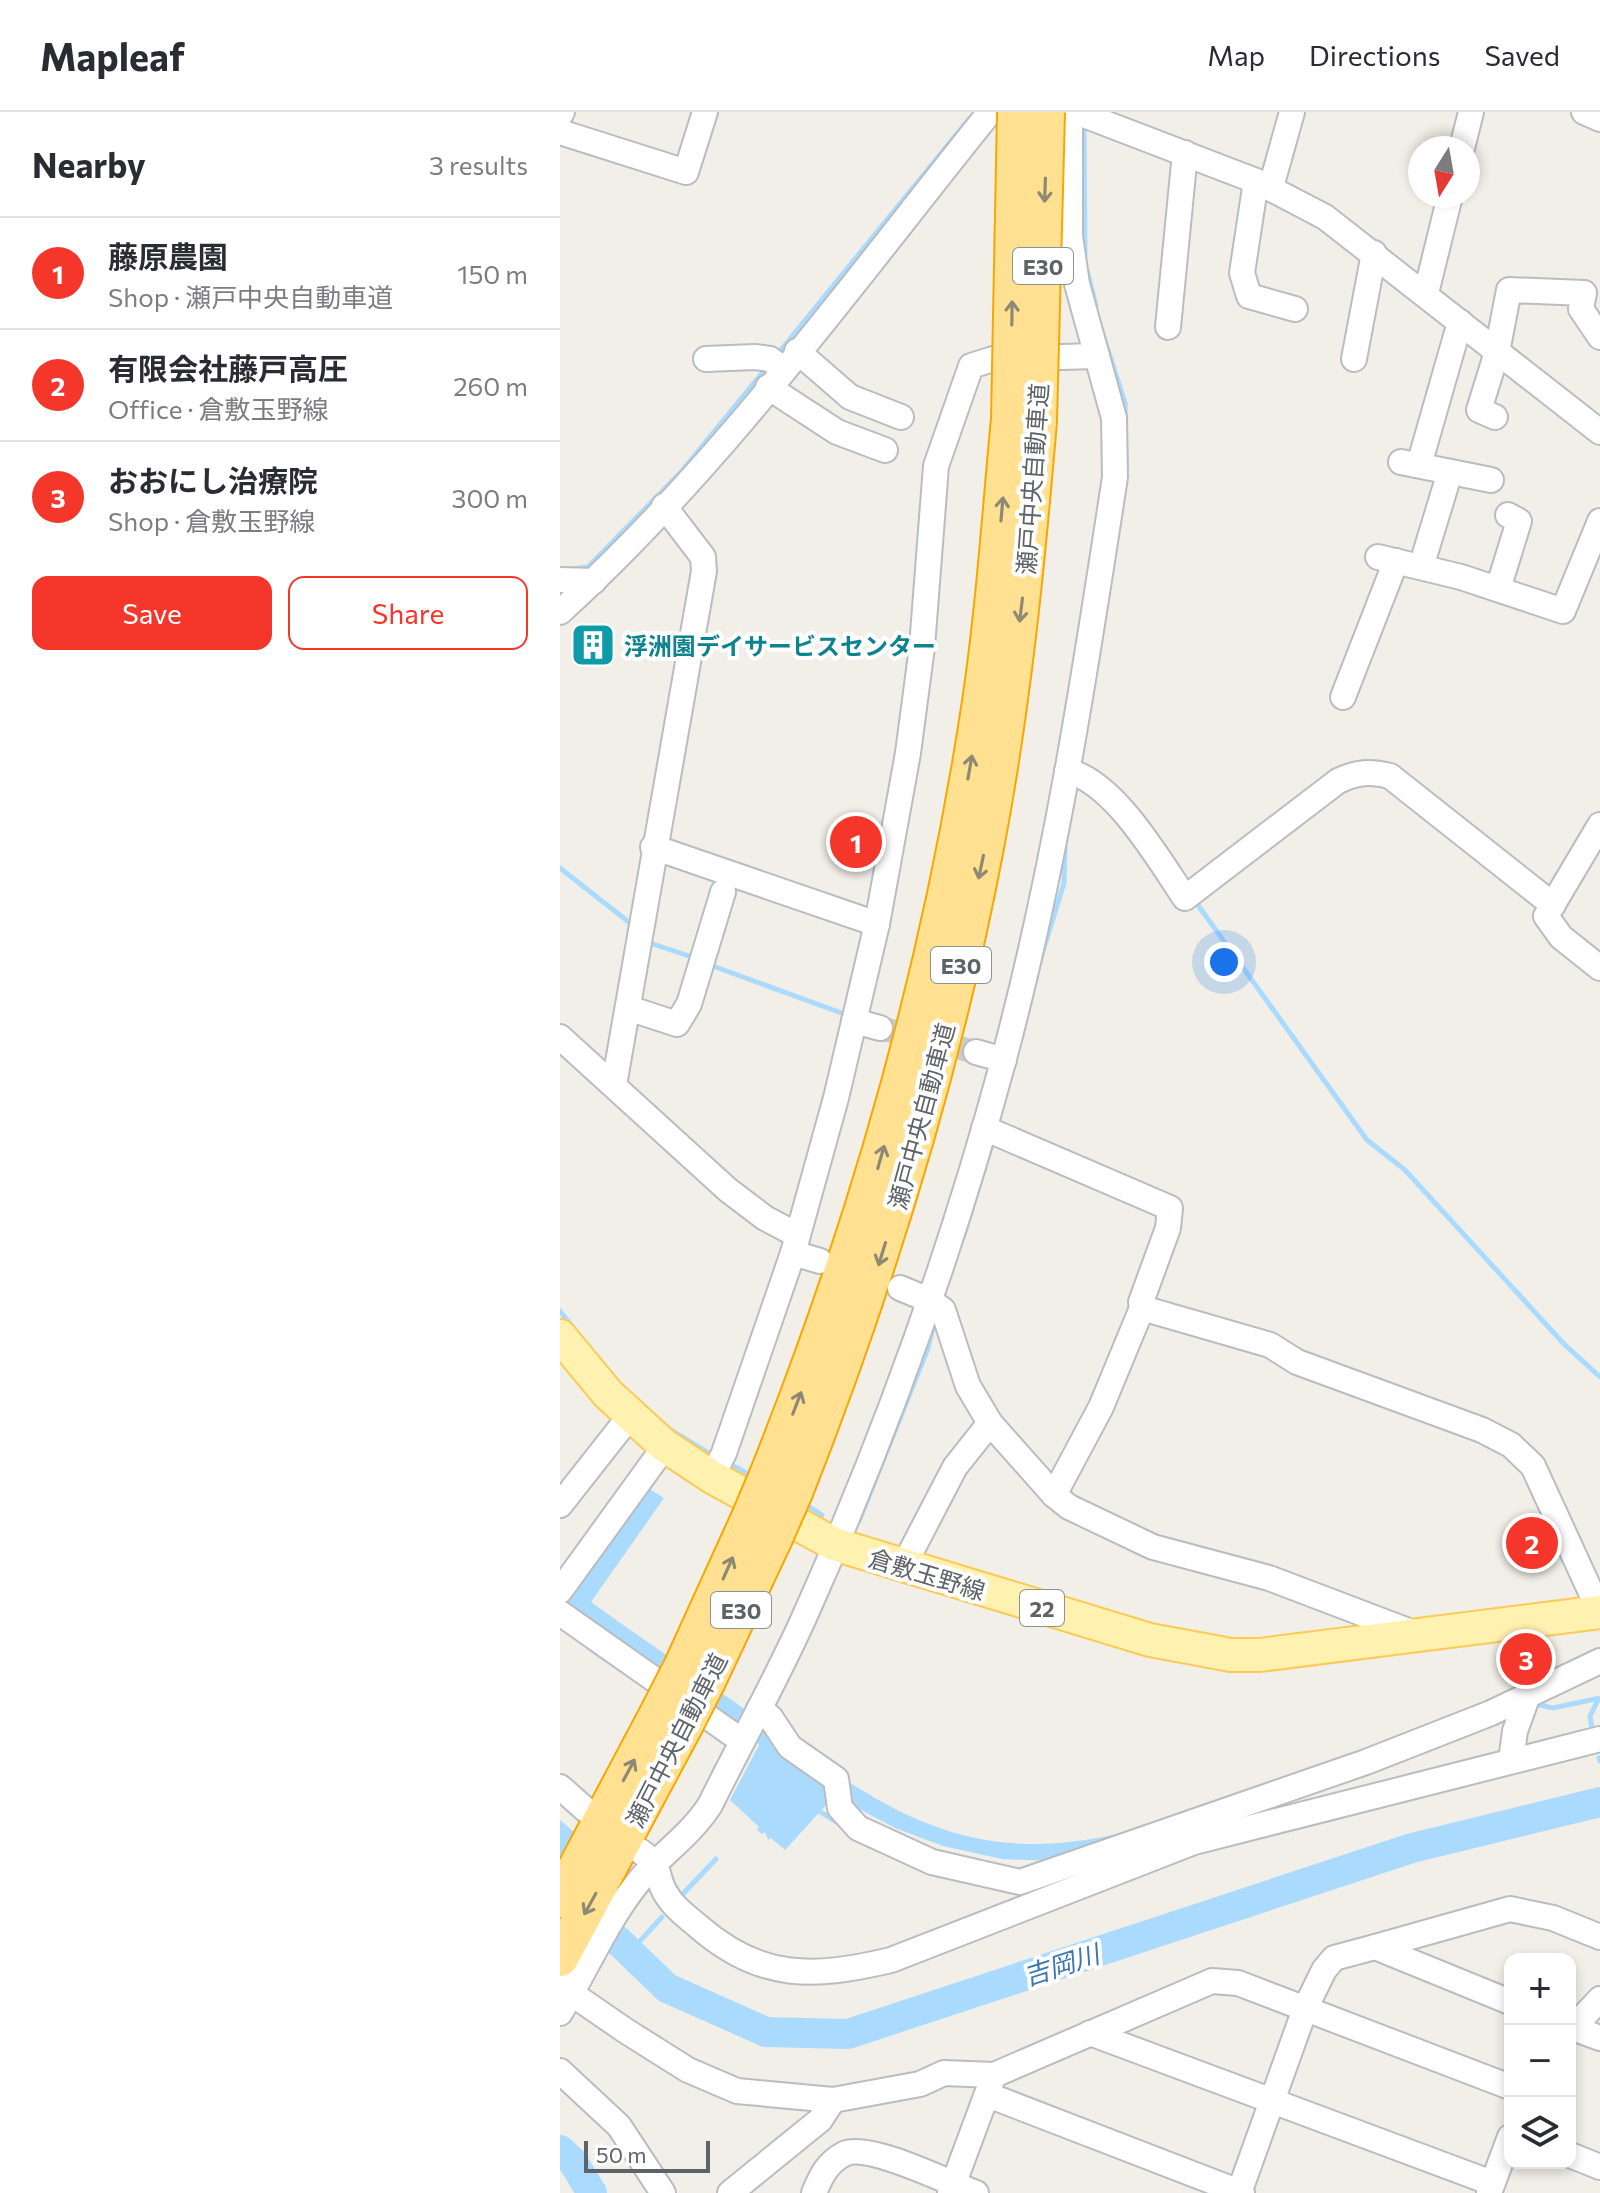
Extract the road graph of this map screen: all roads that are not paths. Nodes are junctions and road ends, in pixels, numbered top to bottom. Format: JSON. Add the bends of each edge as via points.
{"nodes":[{"id":1,"x":705,"y":112,"type":"edge"},
{"id":2,"x":990,"y":112,"type":"edge"},
{"id":3,"x":1016,"y":112,"type":"edge"},
{"id":4,"x":1046,"y":112,"type":"edge"},
{"id":5,"x":1073,"y":112,"type":"edge"},
{"id":6,"x":1292,"y":112,"type":"edge"},
{"id":7,"x":1471,"y":112,"type":"edge"},
{"id":8,"x":1584,"y":112,"type":"edge"},
{"id":9,"x":1600,"y":119,"type":"edge"},
{"id":10,"x":560,"y":132,"type":"edge"},
{"id":11,"x":1465,"y":136,"type":"edge"},
{"id":12,"x":1185,"y":153,"type":"junction"},
{"id":13,"x":1264,"y":184,"type":"junction"},
{"id":14,"x":1447,"y":208,"type":"edge"},
{"id":15,"x":1374,"y":253,"type":"junction"},
{"id":16,"x":1426,"y":293,"type":"junction"},
{"id":17,"x":1295,"y":309,"type":"dead end"},
{"id":18,"x":1460,"y":322,"type":"junction"},
{"id":19,"x":1168,"y":327,"type":"dead end"},
{"id":20,"x":1600,"y":337,"type":"edge"},
{"id":21,"x":1497,"y":352,"type":"junction"},
{"id":22,"x":1097,"y":356,"type":"junction"},
{"id":23,"x":706,"y":359,"type":"dead end"},
{"id":24,"x":1354,"y":359,"type":"dead end"},
{"id":25,"x":779,"y":366,"type":"junction"},
{"id":26,"x":901,"y":417,"type":"dead end"},
{"id":27,"x":1495,"y":417,"type":"dead end"},
{"id":28,"x":1024,"y":420,"type":"junction"},
{"id":29,"x":1600,"y":432,"type":"edge"},
{"id":30,"x":885,"y":450,"type":"dead end"},
{"id":31,"x":1450,"y":472,"type":"junction"},
{"id":32,"x":1491,"y":480,"type":"dead end"},
{"id":33,"x":664,"y":506,"type":"junction"},
{"id":34,"x":1508,"y":515,"type":"dead end"},
{"id":35,"x":1600,"y":521,"type":"edge"},
{"id":36,"x":1421,"y":567,"type":"junction"},
{"id":37,"x":560,"y":580,"type":"edge"},
{"id":38,"x":594,"y":581,"type":"junction"},
{"id":39,"x":1498,"y":589,"type":"junction"},
{"id":40,"x":560,"y":612,"type":"edge"},
{"id":41,"x":1343,"y":697,"type":"dead end"},
{"id":42,"x":1075,"y":773,"type":"junction"},
{"id":43,"x":1600,"y":825,"type":"edge"},
{"id":44,"x":653,"y":847,"type":"junction"},
{"id":45,"x":723,"y":892,"type":"dead end"},
{"id":46,"x":1553,"y":905,"type":"junction"},
{"id":47,"x":877,"y":924,"type":"junction"},
{"id":48,"x":1600,"y":968,"type":"edge"},
{"id":49,"x":628,"y":1008,"type":"junction"},
{"id":50,"x":854,"y":1021,"type":"junction"},
{"id":51,"x":880,"y":1028,"type":"tunnel mouth"},
{"id":52,"x":560,"y":1037,"type":"edge"},
{"id":53,"x":976,"y":1052,"type":"tunnel mouth"},
{"id":54,"x":1004,"y":1060,"type":"junction"},
{"id":55,"x":614,"y":1085,"type":"junction"},
{"id":56,"x":984,"y":1128,"type":"junction"},
{"id":57,"x":795,"y":1244,"type":"junction"},
{"id":58,"x":820,"y":1261,"type":"dead end"},
{"id":59,"x":900,"y":1288,"type":"dead end"},
{"id":60,"x":929,"y":1300,"type":"junction"},
{"id":61,"x":1142,"y":1308,"type":"junction"},
{"id":62,"x":560,"y":1336,"type":"edge"},
{"id":63,"x":630,"y":1416,"type":"junction"},
{"id":64,"x":990,"y":1423,"type":"junction"},
{"id":65,"x":665,"y":1446,"type":"junction"},
{"id":66,"x":718,"y":1466,"type":"junction"},
{"id":67,"x":1054,"y":1495,"type":"junction"},
{"id":68,"x":560,"y":1505,"type":"edge"},
{"id":69,"x":834,"y":1544,"type":"junction"},
{"id":70,"x":903,"y":1567,"type":"junction"},
{"id":71,"x":560,"y":1591,"type":"edge"},
{"id":72,"x":1600,"y":1612,"type":"edge"},
{"id":73,"x":560,"y":1613,"type":"edge"},
{"id":74,"x":1419,"y":1635,"type":"junction"},
{"id":75,"x":1600,"y":1661,"type":"edge"},
{"id":76,"x":1521,"y":1701,"type":"junction"},
{"id":77,"x":756,"y":1722,"type":"junction"},
{"id":78,"x":1600,"y":1739,"type":"edge"},
{"id":79,"x":1511,"y":1761,"type":"junction"},
{"id":80,"x":560,"y":1787,"type":"edge"},
{"id":81,"x":624,"y":1847,"type":"junction"},
{"id":82,"x":560,"y":1899,"type":"edge"},
{"id":83,"x":1600,"y":1937,"type":"edge"},
{"id":84,"x":1375,"y":1947,"type":"junction"},
{"id":85,"x":568,"y":1977,"type":"edge"},
{"id":86,"x":1600,"y":1999,"type":"edge"},
{"id":87,"x":1504,"y":2000,"type":"edge"},
{"id":88,"x":1305,"y":2009,"type":"junction"},
{"id":89,"x":560,"y":2013,"type":"edge"},
{"id":90,"x":1574,"y":2025,"type":"edge"},
{"id":91,"x":1576,"y":2030,"type":"edge"},
{"id":92,"x":1090,"y":2033,"type":"junction"},
{"id":93,"x":1600,"y":2038,"type":"edge"},
{"id":94,"x":560,"y":2071,"type":"edge"},
{"id":95,"x":991,"y":2085,"type":"junction"},
{"id":96,"x":1504,"y":2085,"type":"edge"},
{"id":97,"x":833,"y":2100,"type":"junction"},
{"id":98,"x":1271,"y":2103,"type":"junction"},
{"id":99,"x":1504,"y":2152,"type":"edge"},
{"id":100,"x":1576,"y":2157,"type":"edge"},
{"id":101,"x":1600,"y":2167,"type":"edge"},
{"id":102,"x":1490,"y":2188,"type":"edge"},
{"id":103,"x":960,"y":2190,"type":"edge"},
{"id":104,"x":663,"y":2193,"type":"edge"},
{"id":105,"x":730,"y":2193,"type":"edge"},
{"id":106,"x":814,"y":2193,"type":"edge"},
{"id":107,"x":1240,"y":2193,"type":"edge"}],
"edges":[{"from":1,"to":10,"type":"street","via":[[686,172]]},
{"from":2,"to":25,"type":"street"},
{"from":28,"to":3,"type":"highway","name":"瀬戸中央自動車道","number":"E30","one_way":true,"bridge":true},
{"from":4,"to":28,"type":"highway","name":"瀬戸中央自動車道","number":"E30","one_way":true,"bridge":true},
{"from":5,"to":12,"type":"street"},
{"from":5,"to":22,"type":"street","via":[[1070,236]]},
{"from":6,"to":13,"type":"street"},
{"from":7,"to":11,"type":"street"},
{"from":8,"to":9,"type":"street"},
{"from":12,"to":13,"type":"street"},
{"from":12,"to":19,"type":"street"},
{"from":13,"to":15,"type":"street","via":[[1325,217]]},
{"from":13,"to":17,"type":"street","via":[[1242,273],[1249,296]]},
{"from":14,"to":16,"type":"street"},
{"from":15,"to":16,"type":"street"},
{"from":15,"to":24,"type":"street"},
{"from":16,"to":18,"type":"street"},
{"from":18,"to":21,"type":"street"},
{"from":18,"to":31,"type":"street","via":[[1410,463]]},
{"from":20,"to":21,"type":"street","via":[[1581,309],[1584,293],[1509,290]]},
{"from":21,"to":27,"type":"street","via":[[1479,410]]},
{"from":21,"to":29,"type":"street"},
{"from":22,"to":42,"type":"street","via":[[1114,418],[1115,477]]},
{"from":22,"to":47,"type":"street","via":[[993,359],[971,366],[936,466],[922,647]]},
{"from":23,"to":25,"type":"street"},
{"from":25,"to":26,"type":"street"},
{"from":25,"to":30,"type":"street","via":[[837,432]]},
{"from":25,"to":33,"type":"street"},
{"from":28,"to":81,"type":"highway","name":"瀬戸中央自動車道","number":"E30","bridge":true,"via":[[981,700],[931,966],[900,1091],[782,1482],[672,1718]]},
{"from":31,"to":32,"type":"street"},
{"from":31,"to":36,"type":"street"},
{"from":33,"to":38,"type":"street"},
{"from":33,"to":44,"type":"street","via":[[703,557],[704,571]]},
{"from":34,"to":39,"type":"street","via":[[1519,521]]},
{"from":35,"to":39,"type":"street","via":[[1563,611]]},
{"from":36,"to":39,"type":"street"},
{"from":36,"to":41,"type":"street","via":[[1387,559]]},
{"from":37,"to":38,"type":"street"},
{"from":38,"to":40,"type":"street"},
{"from":42,"to":46,"type":"street","via":[[1134,824],[1185,898],[1338,781],[1371,772],[1390,776]]},
{"from":42,"to":54,"type":"street"},
{"from":43,"to":46,"type":"street"},
{"from":44,"to":47,"type":"street"},
{"from":44,"to":49,"type":"street"},
{"from":45,"to":49,"type":"street","via":[[689,1004],[677,1024]]},
{"from":46,"to":48,"type":"street","via":[[1546,916],[1561,937]]},
{"from":47,"to":50,"type":"street"},
{"from":49,"to":55,"type":"street"},
{"from":50,"to":51,"type":"street"},
{"from":50,"to":57,"type":"street"},
{"from":52,"to":55,"type":"street"},
{"from":53,"to":54,"type":"street"},
{"from":54,"to":56,"type":"street"},
{"from":55,"to":57,"type":"street"},
{"from":56,"to":60,"type":"street"},
{"from":56,"to":61,"type":"street","via":[[1170,1208]]},
{"from":57,"to":58,"type":"street"},
{"from":57,"to":66,"type":"street"},
{"from":59,"to":60,"type":"street"},
{"from":60,"to":64,"type":"street","via":[[943,1310],[968,1386]]},
{"from":60,"to":69,"type":"street","via":[[881,1435]]},
{"from":61,"to":67,"type":"street","via":[[1101,1407]]},
{"from":61,"to":72,"type":"street","via":[[1270,1345],[1297,1362],[1511,1445],[1533,1466]]},
{"from":62,"to":63,"type":"main road","name":"倉敷玉野線","number":"22"},
{"from":63,"to":65,"type":"main road","name":"倉敷玉野線","number":"22"},
{"from":63,"to":68,"type":"street"},
{"from":64,"to":67,"type":"street"},
{"from":64,"to":70,"type":"street","via":[[955,1467]]},
{"from":65,"to":66,"type":"main road","name":"倉敷玉野線","number":"22"},
{"from":65,"to":71,"type":"street"},
{"from":66,"to":69,"type":"main road","name":"倉敷玉野線","number":"22"},
{"from":67,"to":74,"type":"street","via":[[1153,1547],[1269,1578]]},
{"from":69,"to":70,"type":"main road","name":"倉敷玉野線","number":"22"},
{"from":69,"to":77,"type":"street"},
{"from":70,"to":74,"type":"main road","name":"倉敷玉野線","number":"22","via":[[1150,1640],[1231,1655],[1300,1653]]},
{"from":72,"to":74,"type":"main road","name":"倉敷玉野線","number":"22"},
{"from":73,"to":77,"type":"street"},
{"from":75,"to":76,"type":"street"},
{"from":76,"to":77,"type":"street","via":[[1342,1771],[1020,1882],[932,1862],[858,1828],[838,1791]]},
{"from":76,"to":79,"type":"street"},
{"from":77,"to":81,"type":"street","via":[[698,1825]]},
{"from":78,"to":79,"type":"street"},
{"from":79,"to":81,"type":"street","via":[[1194,1842],[891,1960],[838,1970],[786,1971],[735,1954],[668,1898]]},
{"from":80,"to":81,"type":"street"},
{"from":81,"to":82,"type":"highway","name":"瀬戸中央自動車道","number":"E30"},
{"from":81,"to":85,"type":"highway","name":"瀬戸中央自動車道","number":"E30"},
{"from":83,"to":84,"type":"street","via":[[1553,1918],[1510,1909]]},
{"from":84,"to":87,"type":"street"},
{"from":84,"to":88,"type":"street","via":[[1334,1958]]},
{"from":85,"to":89,"type":"street"},
{"from":85,"to":97,"type":"street","via":[[602,2015],[688,2070],[737,2091]]},
{"from":86,"to":90,"type":"street"},
{"from":88,"to":92,"type":"street","via":[[1238,1983],[1212,1981]]},
{"from":88,"to":96,"type":"street"},
{"from":88,"to":98,"type":"street"},
{"from":91,"to":93,"type":"street"},
{"from":92,"to":95,"type":"street"},
{"from":92,"to":98,"type":"street"},
{"from":94,"to":104,"type":"street","via":[[619,2126]]},
{"from":95,"to":97,"type":"street","via":[[944,2073],[920,2084]]},
{"from":95,"to":103,"type":"street"},
{"from":95,"to":107,"type":"street"},
{"from":97,"to":105,"type":"street","via":[[820,2120]]},
{"from":98,"to":102,"type":"street"},
{"from":98,"to":107,"type":"street"},
{"from":99,"to":102,"type":"street"},
{"from":100,"to":101,"type":"street"},
{"from":103,"to":106,"type":"street","via":[[866,2151],[846,2152],[825,2168]]}]}
